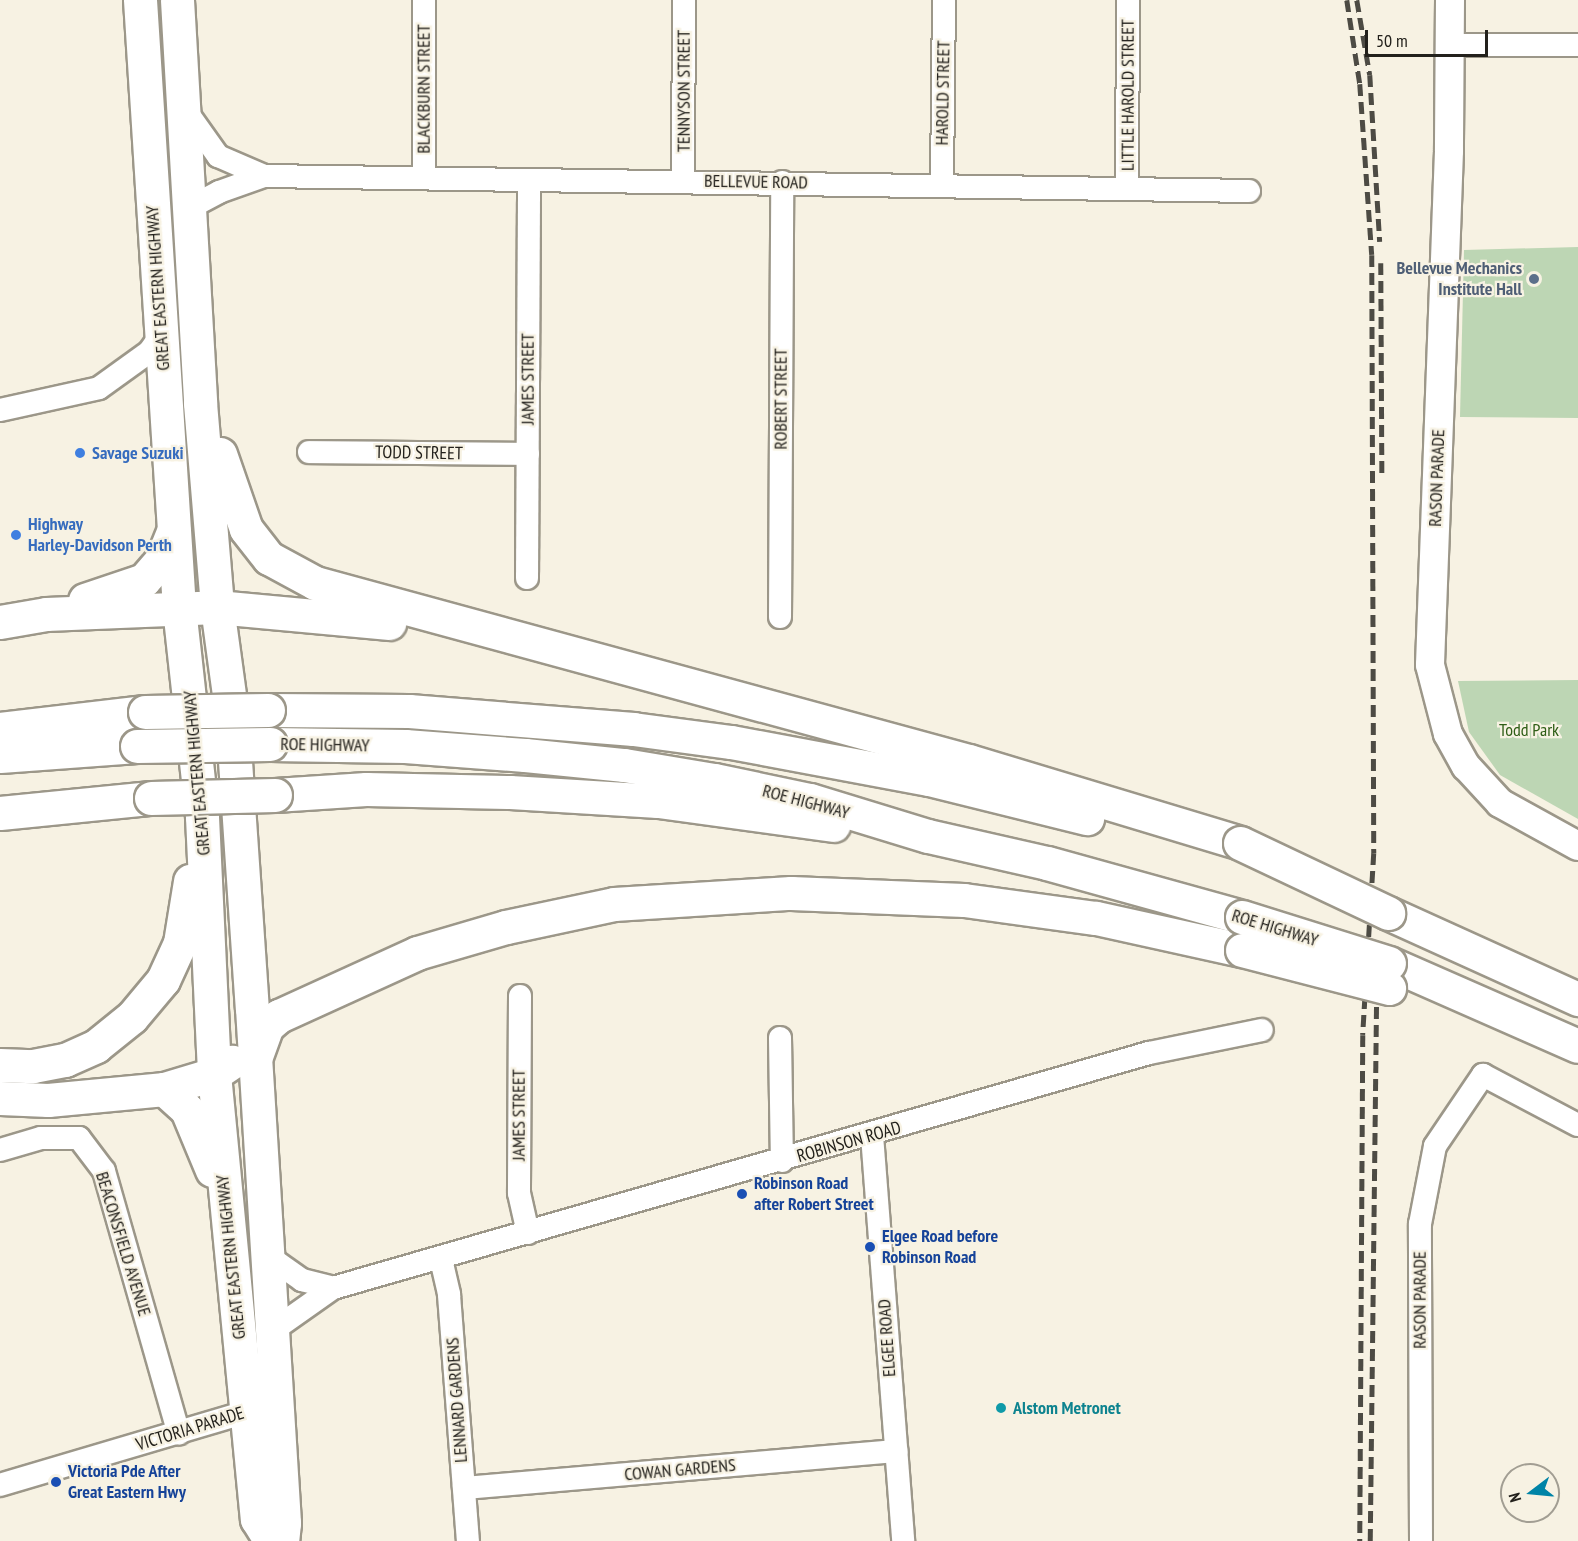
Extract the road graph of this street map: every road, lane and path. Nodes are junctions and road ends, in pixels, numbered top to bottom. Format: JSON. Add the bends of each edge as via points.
{"nodes":[{"id":1,"x":140,"y":0,"type":"edge"},
{"id":2,"x":177,"y":0,"type":"edge"},
{"id":3,"x":424,"y":0,"type":"edge"},
{"id":4,"x":684,"y":0,"type":"edge"},
{"id":5,"x":944,"y":0,"type":"edge"},
{"id":6,"x":1128,"y":0,"type":"edge"},
{"id":7,"x":1450,"y":0,"type":"edge"},
{"id":8,"x":1451,"y":45,"type":"junction"},
{"id":9,"x":1578,"y":45,"type":"edge"},
{"id":10,"x":184,"y":108,"type":"junction"},
{"id":11,"x":264,"y":176,"type":"junction"},
{"id":12,"x":424,"y":178,"type":"junction"},
{"id":13,"x":529,"y":180,"type":"junction"},
{"id":14,"x":683,"y":182,"type":"junction"},
{"id":15,"x":782,"y":182,"type":"junction"},
{"id":16,"x":942,"y":185,"type":"junction"},
{"id":17,"x":1127,"y":189,"type":"junction"},
{"id":18,"x":1249,"y":190,"type":"dead end"},
{"id":19,"x":191,"y":207,"type":"junction"},
{"id":20,"x":160,"y":336,"type":"junction"},
{"id":21,"x":200,"y":403,"type":"junction"},
{"id":22,"x":0,"y":410,"type":"edge"},
{"id":23,"x":309,"y":452,"type":"dead end"},
{"id":24,"x":528,"y":454,"type":"junction"},
{"id":25,"x":174,"y":530,"type":"junction"},
{"id":26,"x":526,"y":578,"type":"dead end"},
{"id":27,"x":217,"y":607,"type":"junction"},
{"id":28,"x":179,"y":608,"type":"junction"},
{"id":29,"x":46,"y":614,"type":"junction"},
{"id":30,"x":780,"y":617,"type":"dead end"},
{"id":31,"x":0,"y":622,"type":"edge"},
{"id":32,"x":594,"y":658,"type":"junction"},
{"id":33,"x":0,"y":729,"type":"edge"},
{"id":34,"x":0,"y":756,"type":"edge"},
{"id":35,"x":0,"y":813,"type":"edge"},
{"id":36,"x":202,"y":817,"type":"junction"},
{"id":37,"x":928,"y":836,"type":"junction"},
{"id":38,"x":1578,"y":846,"type":"edge"},
{"id":39,"x":1242,"y":855,"type":"junction"},
{"id":40,"x":1389,"y":975,"type":"junction"},
{"id":41,"x":520,"y":996,"type":"dead end"},
{"id":42,"x":250,"y":999,"type":"junction"},
{"id":43,"x":1578,"y":999,"type":"edge"},
{"id":44,"x":1262,"y":1030,"type":"dead end"},
{"id":45,"x":780,"y":1038,"type":"dead end"},
{"id":46,"x":1576,"y":1046,"type":"edge"},
{"id":47,"x":256,"y":1059,"type":"junction"},
{"id":48,"x":0,"y":1065,"type":"edge"},
{"id":49,"x":214,"y":1074,"type":"junction"},
{"id":50,"x":164,"y":1089,"type":"junction"},
{"id":51,"x":0,"y":1098,"type":"edge"},
{"id":52,"x":1578,"y":1125,"type":"edge"},
{"id":53,"x":872,"y":1135,"type":"junction"},
{"id":54,"x":0,"y":1150,"type":"edge"},
{"id":55,"x":782,"y":1161,"type":"junction"},
{"id":56,"x":528,"y":1233,"type":"junction"},
{"id":57,"x":268,"y":1256,"type":"junction"},
{"id":58,"x":441,"y":1259,"type":"junction"},
{"id":59,"x":231,"y":1262,"type":"junction"},
{"id":60,"x":333,"y":1288,"type":"junction"},
{"id":61,"x":272,"y":1331,"type":"junction"},
{"id":62,"x":262,"y":1407,"type":"junction"},
{"id":63,"x":178,"y":1434,"type":"junction"},
{"id":64,"x":896,"y":1451,"type":"junction"},
{"id":65,"x":0,"y":1485,"type":"edge"},
{"id":66,"x":464,"y":1488,"type":"junction"},
{"id":67,"x":271,"y":1541,"type":"edge"},
{"id":68,"x":282,"y":1541,"type":"edge"},
{"id":69,"x":468,"y":1541,"type":"edge"},
{"id":70,"x":903,"y":1541,"type":"edge"},
{"id":71,"x":1421,"y":1541,"type":"edge"}],
"edges":[{"from":1,"to":20,"type":"highway","name":"GREAT EASTERN HIGHWAY"},
{"from":2,"to":10,"type":"highway","name":"GREAT EASTERN HIGHWAY"},
{"from":3,"to":12,"type":"street","name":"BLACKBURN STREET"},
{"from":4,"to":14,"type":"street","name":"TENNYSON STREET"},
{"from":5,"to":16,"type":"street","name":"HAROLD STREET"},
{"from":6,"to":17,"type":"street","name":"LITTLE HAROLD STREET"},
{"from":7,"to":8,"type":"main road","name":"RASON PARADE"},
{"from":8,"to":9,"type":"street"},
{"from":8,"to":38,"type":"main road","name":"RASON PARADE","via":[[1430,665],[1448,734],[1466,766],[1500,803]]},
{"from":10,"to":11,"type":"street","name":"BELLEVUE ROAD","via":[[218,156]]},
{"from":10,"to":19,"type":"highway","name":"GREAT EASTERN HIGHWAY"},
{"from":11,"to":12,"type":"street","name":"BELLEVUE ROAD"},
{"from":11,"to":19,"type":"street","name":"BELLEVUE ROAD"},
{"from":12,"to":13,"type":"street","name":"BELLEVUE ROAD"},
{"from":13,"to":14,"type":"street","name":"BELLEVUE ROAD"},
{"from":13,"to":24,"type":"street","name":"JAMES STREET"},
{"from":14,"to":15,"type":"street","name":"BELLEVUE ROAD"},
{"from":15,"to":16,"type":"street","name":"BELLEVUE ROAD"},
{"from":15,"to":30,"type":"street","name":"ROBERT STREET"},
{"from":16,"to":17,"type":"street","name":"BELLEVUE ROAD"},
{"from":17,"to":18,"type":"street","name":"BELLEVUE ROAD"},
{"from":19,"to":21,"type":"highway","name":"GREAT EASTERN HIGHWAY"},
{"from":20,"to":22,"type":"street","via":[[149,352],[99,388],[57,394]]},
{"from":20,"to":25,"type":"highway","name":"GREAT EASTERN HIGHWAY"},
{"from":21,"to":27,"type":"highway","name":"GREAT EASTERN HIGHWAY"},
{"from":21,"to":32,"type":"highway","via":[[218,437],[226,482],[246,529],[283,568],[348,594]]},
{"from":23,"to":24,"type":"street","name":"TODD STREET"},
{"from":24,"to":26,"type":"street","name":"JAMES STREET"},
{"from":25,"to":28,"type":"highway","name":"GREAT EASTERN HIGHWAY"},
{"from":25,"to":29,"type":"highway","via":[[162,559],[144,580]]},
{"from":27,"to":28,"type":"highway"},
{"from":27,"to":32,"type":"highway","via":[[367,619]]},
{"from":27,"to":42,"type":"highway","name":"GREAT EASTERN HIGHWAY","via":[[232,717]]},
{"from":28,"to":29,"type":"highway"},
{"from":28,"to":36,"type":"highway","name":"GREAT EASTERN HIGHWAY"},
{"from":29,"to":31,"type":"highway"},
{"from":32,"to":39,"type":"highway","via":[[969,761]]},
{"from":33,"to":39,"type":"highway","name":"ROE HIGHWAY","bridge":true,"via":[[145,712],[409,711],[537,719],[731,742],[929,779]]},
{"from":34,"to":37,"type":"highway","name":"ROE HIGHWAY","bridge":true,"via":[[137,746],[405,746],[624,765],[810,800]]},
{"from":35,"to":37,"type":"highway","bridge":true,"via":[[151,798],[366,789],[510,792],[658,801]]},
{"from":36,"to":48,"type":"highway","via":[[183,933],[151,998],[108,1037],[79,1054],[50,1064]]},
{"from":36,"to":49,"type":"highway","name":"GREAT EASTERN HIGHWAY"},
{"from":37,"to":40,"type":"highway","name":"ROE HIGHWAY","bridge":true,"via":[[1057,865],[1242,917]]},
{"from":39,"to":43,"type":"highway","name":"ROE HIGHWAY","bridge":true,"via":[[1388,913]]},
{"from":40,"to":46,"type":"highway","name":"ROE HIGHWAY"},
{"from":40,"to":47,"type":"highway","bridge":true,"via":[[1242,950],[1096,918],[964,900],[791,893],[614,904],[506,927],[417,953],[292,1008],[267,1026]]},
{"from":41,"to":56,"type":"street","name":"JAMES STREET","via":[[519,1193]]},
{"from":42,"to":47,"type":"highway","name":"GREAT EASTERN HIGHWAY"},
{"from":42,"to":49,"type":"highway","via":[[244,1011],[239,1048],[231,1063]]},
{"from":44,"to":53,"type":"street","name":"ROBINSON ROAD","via":[[1149,1053]]},
{"from":45,"to":55,"type":"street"},
{"from":47,"to":57,"type":"highway","name":"GREAT EASTERN HIGHWAY"},
{"from":49,"to":50,"type":"highway"},
{"from":49,"to":59,"type":"highway","name":"GREAT EASTERN HIGHWAY"},
{"from":50,"to":51,"type":"highway","via":[[48,1100]]},
{"from":50,"to":59,"type":"highway","via":[[182,1102],[205,1148],[219,1194]]},
{"from":52,"to":71,"type":"street","name":"RASON PARADE","via":[[1483,1075],[1435,1146],[1420,1224]]},
{"from":53,"to":55,"type":"street","name":"ROBINSON ROAD"},
{"from":53,"to":64,"type":"street","name":"ELGEE ROAD"},
{"from":54,"to":63,"type":"street","name":"BEACONSFIELD AVENUE","via":[[41,1138],[79,1138],[104,1171]]},
{"from":55,"to":56,"type":"street","name":"ROBINSON ROAD"},
{"from":56,"to":58,"type":"street","name":"ROBINSON ROAD"},
{"from":57,"to":60,"type":"street","name":"ROBINSON ROAD","via":[[302,1280]]},
{"from":57,"to":61,"type":"highway","name":"GREAT EASTERN HIGHWAY"},
{"from":58,"to":60,"type":"street","name":"ROBINSON ROAD"},
{"from":58,"to":66,"type":"street","name":"LENNARD GARDENS","via":[[449,1295]]},
{"from":59,"to":62,"type":"highway","name":"GREAT EASTERN HIGHWAY"},
{"from":60,"to":61,"type":"street","name":"ROBINSON ROAD"},
{"from":61,"to":62,"type":"highway","name":"GREAT EASTERN HIGHWAY"},
{"from":62,"to":63,"type":"street","name":"VICTORIA PARADE"},
{"from":62,"to":67,"type":"highway","name":"GREAT EASTERN HIGHWAY","via":[[257,1519]]},
{"from":62,"to":68,"type":"highway","name":"GREAT EASTERN HIGHWAY","via":[[284,1523]]},
{"from":63,"to":65,"type":"street","name":"VICTORIA PARADE"},
{"from":64,"to":66,"type":"street","name":"COWAN GARDENS"},
{"from":64,"to":70,"type":"street","name":"ELGEE ROAD"},
{"from":66,"to":69,"type":"street","name":"LENNARD GARDENS"}]}
